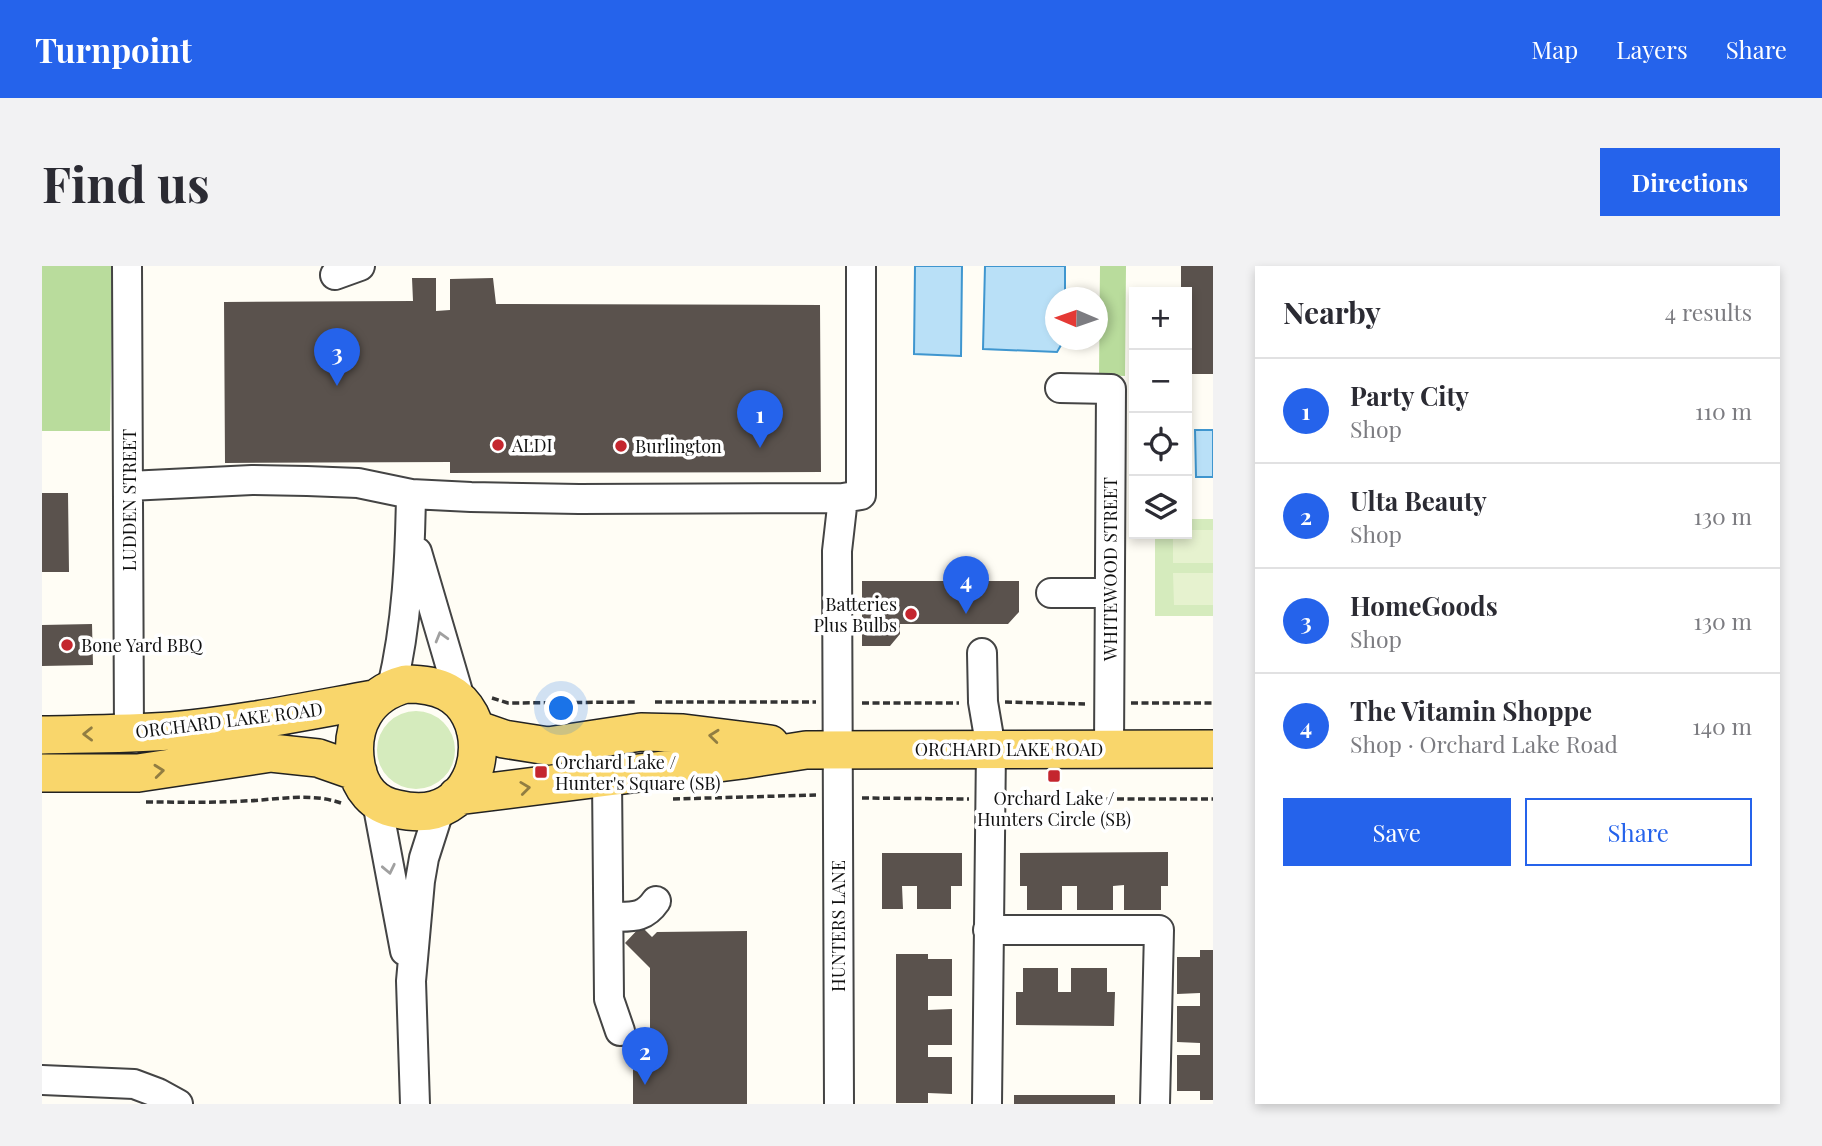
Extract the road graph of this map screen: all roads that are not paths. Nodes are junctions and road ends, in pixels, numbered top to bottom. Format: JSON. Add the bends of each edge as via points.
{"nodes":[{"id":1,"x":127,"y":266,"type":"edge"},
{"id":2,"x":861,"y":266,"type":"edge"},
{"id":3,"x":1060,"y":388,"type":"dead end"},
{"id":4,"x":129,"y":486,"type":"junction"},
{"id":5,"x":411,"y":494,"type":"junction"},
{"id":6,"x":843,"y":498,"type":"junction"},
{"id":7,"x":411,"y":528,"type":"junction"},
{"id":8,"x":1051,"y":593,"type":"dead end"},
{"id":9,"x":1109,"y":593,"type":"junction"},
{"id":10,"x":982,"y":653,"type":"dead end"},
{"id":11,"x":383,"y":693,"type":"junction"},
{"id":12,"x":474,"y":708,"type":"junction"},
{"id":13,"x":129,"y":734,"type":"junction"},
{"id":14,"x":42,"y":735,"type":"edge"},
{"id":15,"x":1213,"y":748,"type":"edge"},
{"id":16,"x":822,"y":749,"type":"junction"},
{"id":17,"x":991,"y":749,"type":"junction"},
{"id":18,"x":1109,"y":749,"type":"junction"},
{"id":19,"x":42,"y":773,"type":"edge"},
{"id":20,"x":607,"y":778,"type":"junction"},
{"id":21,"x":360,"y":793,"type":"junction"},
{"id":22,"x":449,"y":802,"type":"junction"},
{"id":23,"x":656,"y":901,"type":"dead end"},
{"id":24,"x":609,"y":916,"type":"junction"},
{"id":25,"x":988,"y":930,"type":"junction"},
{"id":26,"x":411,"y":981,"type":"junction"},
{"id":27,"x":620,"y":1031,"type":"dead end"},
{"id":28,"x":42,"y":1080,"type":"edge"},
{"id":29,"x":178,"y":1104,"type":"edge"},
{"id":30,"x":415,"y":1104,"type":"edge"},
{"id":31,"x":839,"y":1104,"type":"edge"},
{"id":32,"x":987,"y":1104,"type":"edge"},
{"id":33,"x":1155,"y":1104,"type":"edge"}],
"edges":[{"from":1,"to":4,"type":"street","name":"LUDDEN STREET"},
{"from":2,"to":6,"type":"street","via":[[861,495]]},
{"from":3,"to":9,"type":"street","name":"WHITEWOOD STREET","via":[[1111,389]]},
{"from":4,"to":5,"type":"street","via":[[307,481],[358,483]]},
{"from":4,"to":13,"type":"street","name":"LUDDEN STREET"},
{"from":5,"to":6,"type":"street"},
{"from":5,"to":7,"type":"street"},
{"from":6,"to":16,"type":"street","name":"HUNTERS LANE","via":[[837,551],[839,702]]},
{"from":7,"to":11,"type":"street","via":[[404,632]]},
{"from":12,"to":7,"type":"street","one_way":true},
{"from":8,"to":9,"type":"street"},
{"from":9,"to":18,"type":"street","name":"WHITEWOOD STREET"},
{"from":10,"to":17,"type":"street","via":[[983,702]]},
{"from":11,"to":12,"type":"main road","via":[[405,684],[421,684],[448,692]]},
{"from":11,"to":13,"type":"main road","name":"ORCHARD LAKE ROAD","via":[[253,720]]},
{"from":11,"to":21,"type":"main road","via":[[365,711],[356,735]]},
{"from":16,"to":12,"type":"main road","name":"ORCHARD LAKE ROAD","one_way":true,"via":[[641,732],[548,747],[504,739]]},
{"from":12,"to":22,"type":"main road","via":[[475,769]]},
{"from":13,"to":14,"type":"main road","name":"ORCHARD LAKE ROAD","one_way":true},
{"from":15,"to":18,"type":"main road","name":"ORCHARD LAKE ROAD"},
{"from":16,"to":17,"type":"main road","name":"ORCHARD LAKE ROAD"},
{"from":16,"to":20,"type":"main road","name":"ORCHARD LAKE ROAD"},
{"from":16,"to":31,"type":"street","name":"HUNTERS LANE"},
{"from":17,"to":18,"type":"main road","name":"ORCHARD LAKE ROAD"},
{"from":17,"to":25,"type":"street"},
{"from":19,"to":21,"type":"main road","one_way":true,"via":[[148,772],[271,753],[318,758]]},
{"from":22,"to":20,"type":"main road","name":"ORCHARD LAKE ROAD","one_way":true},
{"from":20,"to":24,"type":"street"},
{"from":21,"to":22,"type":"main road","via":[[407,811],[421,812]]},
{"from":21,"to":26,"type":"street","one_way":true},
{"from":22,"to":26,"type":"street","via":[[424,858]]},
{"from":23,"to":24,"type":"street","via":[[640,915]]},
{"from":24,"to":27,"type":"street","via":[[609,999]]},
{"from":25,"to":32,"type":"street"},
{"from":25,"to":33,"type":"street","via":[[1159,930]]},
{"from":26,"to":30,"type":"street"},
{"from":28,"to":29,"type":"street","via":[[134,1084]]}]}
